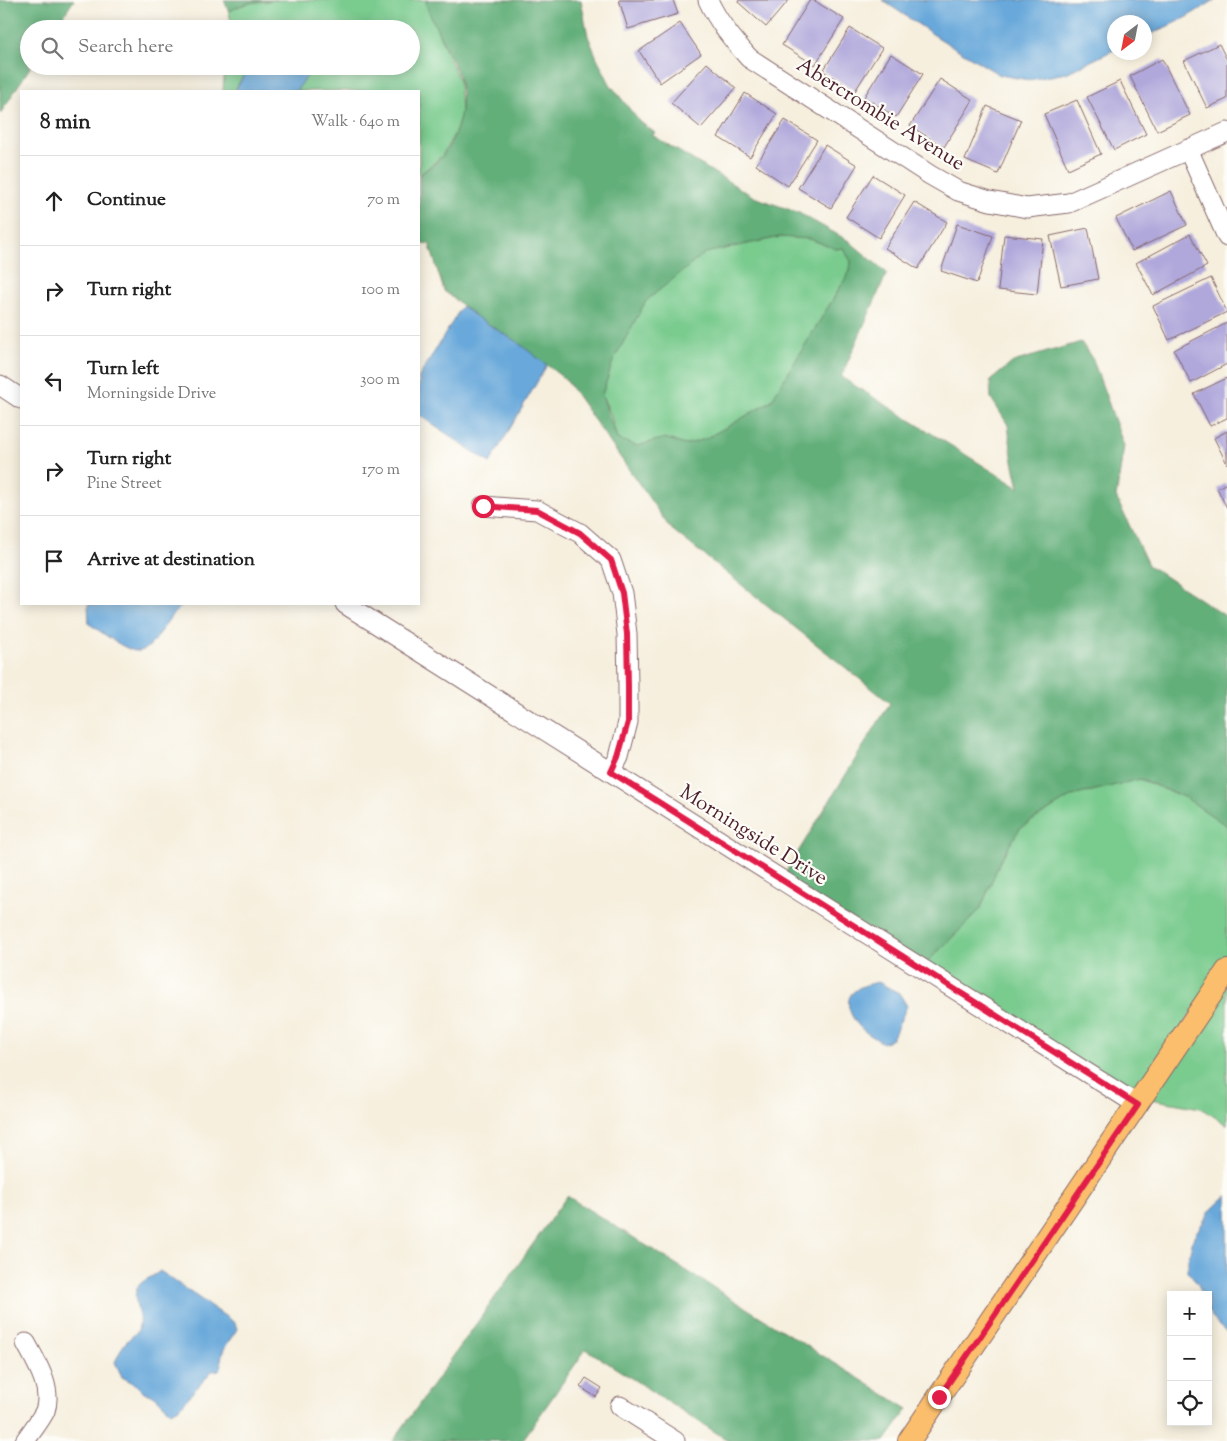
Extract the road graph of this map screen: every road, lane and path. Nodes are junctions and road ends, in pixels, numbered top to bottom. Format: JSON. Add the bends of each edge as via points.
{"nodes":[{"id":1,"x":708,"y":0,"type":"edge"},
{"id":2,"x":1227,"y":132,"type":"edge"},
{"id":3,"x":1188,"y":149,"type":"junction"},
{"id":4,"x":1227,"y":237,"type":"edge"},
{"id":5,"x":0,"y":385,"type":"edge"},
{"id":6,"x":20,"y":398,"type":"edge"},
{"id":7,"x":483,"y":506,"type":"dead end"},
{"id":8,"x":347,"y":605,"type":"edge"},
{"id":9,"x":611,"y":772,"type":"junction"},
{"id":10,"x":1227,"y":972,"type":"edge"},
{"id":11,"x":1138,"y":1105,"type":"junction"},
{"id":12,"x":26,"y":1343,"type":"dead end"},
{"id":13,"x":620,"y":1406,"type":"dead end"},
{"id":14,"x":25,"y":1441,"type":"edge"},
{"id":15,"x":675,"y":1441,"type":"edge"},
{"id":16,"x":909,"y":1441,"type":"edge"}],
"edges":[{"from":1,"to":3,"type":"street","name":"Abercrombie Avenue","via":[[729,36],[748,58],[930,175],[958,191],[990,201],[1028,208],[1069,203]]},
{"from":2,"to":3,"type":"street","name":"Abercrombie Avenue"},
{"from":3,"to":4,"type":"street"},
{"from":5,"to":6,"type":"street"},
{"from":7,"to":9,"type":"street","via":[[537,510],[580,533],[611,560],[622,593],[627,634],[628,722]]},
{"from":8,"to":9,"type":"street","name":"Morningside Drive"},
{"from":9,"to":11,"type":"street","name":"Morningside Drive"},
{"from":10,"to":11,"type":"main road"},
{"from":11,"to":16,"type":"main road"},
{"from":12,"to":14,"type":"street","via":[[42,1372],[46,1392],[45,1410]]},
{"from":13,"to":15,"type":"street"}]}
